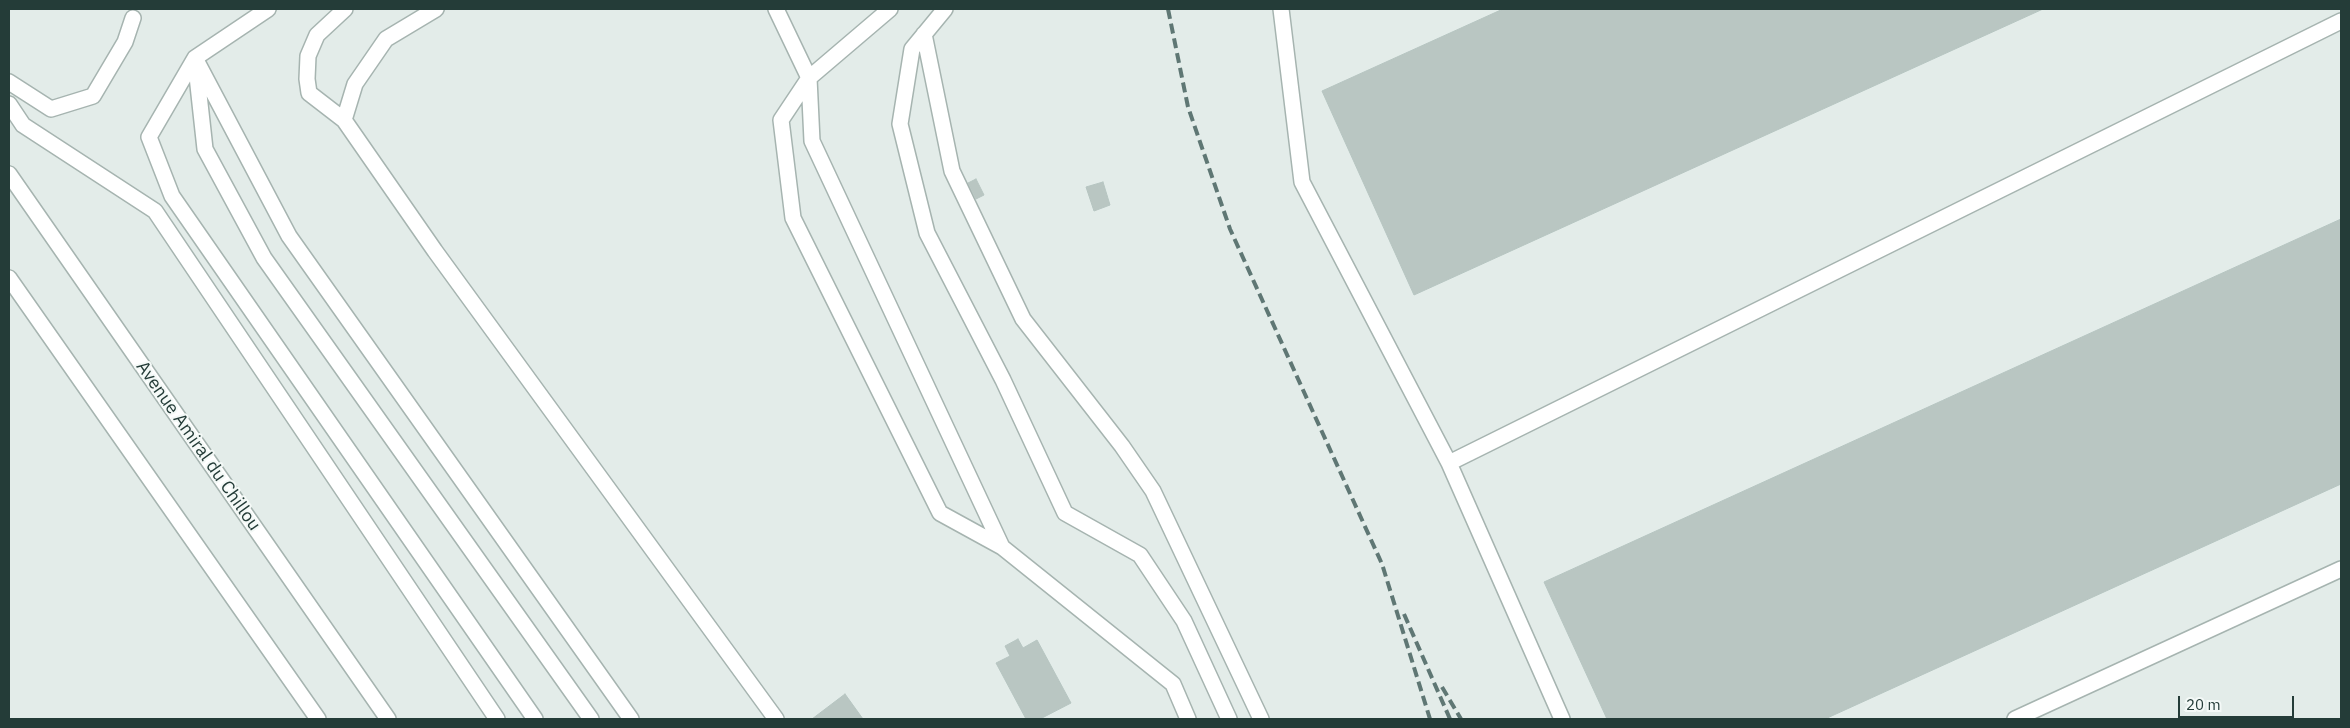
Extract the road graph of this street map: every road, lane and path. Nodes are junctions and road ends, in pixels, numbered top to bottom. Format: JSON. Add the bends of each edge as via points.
{"nodes":[{"id":1,"x":268,"y":9,"type":"edge"},
{"id":2,"x":345,"y":9,"type":"edge"},
{"id":3,"x":436,"y":9,"type":"edge"},
{"id":4,"x":776,"y":9,"type":"edge"},
{"id":5,"x":890,"y":9,"type":"edge"},
{"id":6,"x":945,"y":9,"type":"edge"},
{"id":7,"x":1281,"y":9,"type":"edge"},
{"id":8,"x":133,"y":18,"type":"dead end"},
{"id":9,"x":2341,"y":21,"type":"edge"},
{"id":10,"x":924,"y":34,"type":"junction"},
{"id":11,"x":196,"y":58,"type":"junction"},
{"id":12,"x":809,"y":78,"type":"junction"},
{"id":13,"x":9,"y":82,"type":"edge"},
{"id":14,"x":9,"y":104,"type":"edge"},
{"id":15,"x":344,"y":120,"type":"junction"},
{"id":16,"x":9,"y":174,"type":"edge"},
{"id":17,"x":9,"y":278,"type":"edge"},
{"id":18,"x":1449,"y":463,"type":"junction"},
{"id":19,"x":1002,"y":547,"type":"junction"},
{"id":20,"x":2341,"y":569,"type":"edge"},
{"id":21,"x":318,"y":719,"type":"edge"},
{"id":22,"x":388,"y":719,"type":"edge"},
{"id":23,"x":497,"y":719,"type":"edge"},
{"id":24,"x":535,"y":719,"type":"edge"},
{"id":25,"x":592,"y":719,"type":"edge"},
{"id":26,"x":630,"y":719,"type":"edge"},
{"id":27,"x":776,"y":719,"type":"edge"},
{"id":28,"x":1188,"y":719,"type":"edge"},
{"id":29,"x":1229,"y":719,"type":"edge"},
{"id":30,"x":1261,"y":719,"type":"edge"},
{"id":31,"x":1562,"y":719,"type":"edge"},
{"id":32,"x":2015,"y":719,"type":"edge"}],
"edges":[{"from":1,"to":11,"type":"street"},
{"from":2,"to":15,"type":"street","via":[[317,35],[308,56],[306,79],[309,92]]},
{"from":3,"to":15,"type":"street","via":[[386,39],[355,84]]},
{"from":4,"to":12,"type":"street"},
{"from":5,"to":12,"type":"street"},
{"from":6,"to":10,"type":"street"},
{"from":7,"to":18,"type":"street","via":[[1302,182]]},
{"from":8,"to":13,"type":"street","via":[[125,42],[93,96],[51,109]]},
{"from":9,"to":18,"type":"street"},
{"from":10,"to":29,"type":"street","via":[[912,49],[900,124],[927,233],[1065,513],[1140,555],[1184,621]]},
{"from":10,"to":30,"type":"street","via":[[952,171],[1023,319],[1153,491]]},
{"from":11,"to":24,"type":"street","via":[[149,137],[172,196]]},
{"from":11,"to":25,"type":"street","via":[[205,149],[264,258]]},
{"from":11,"to":26,"type":"street","via":[[289,236]]},
{"from":12,"to":19,"type":"street","via":[[812,141]]},
{"from":12,"to":19,"type":"street","via":[[781,120],[793,218],[940,513]]},
{"from":14,"to":23,"type":"street","via":[[23,126],[155,211]]},
{"from":15,"to":27,"type":"street","via":[[435,251]]},
{"from":16,"to":22,"type":"street","name":"Avenue Amiral du Chillou"},
{"from":17,"to":21,"type":"street"},
{"from":18,"to":31,"type":"street"},
{"from":19,"to":28,"type":"street","via":[[1173,684]]},
{"from":20,"to":32,"type":"street"}]}
